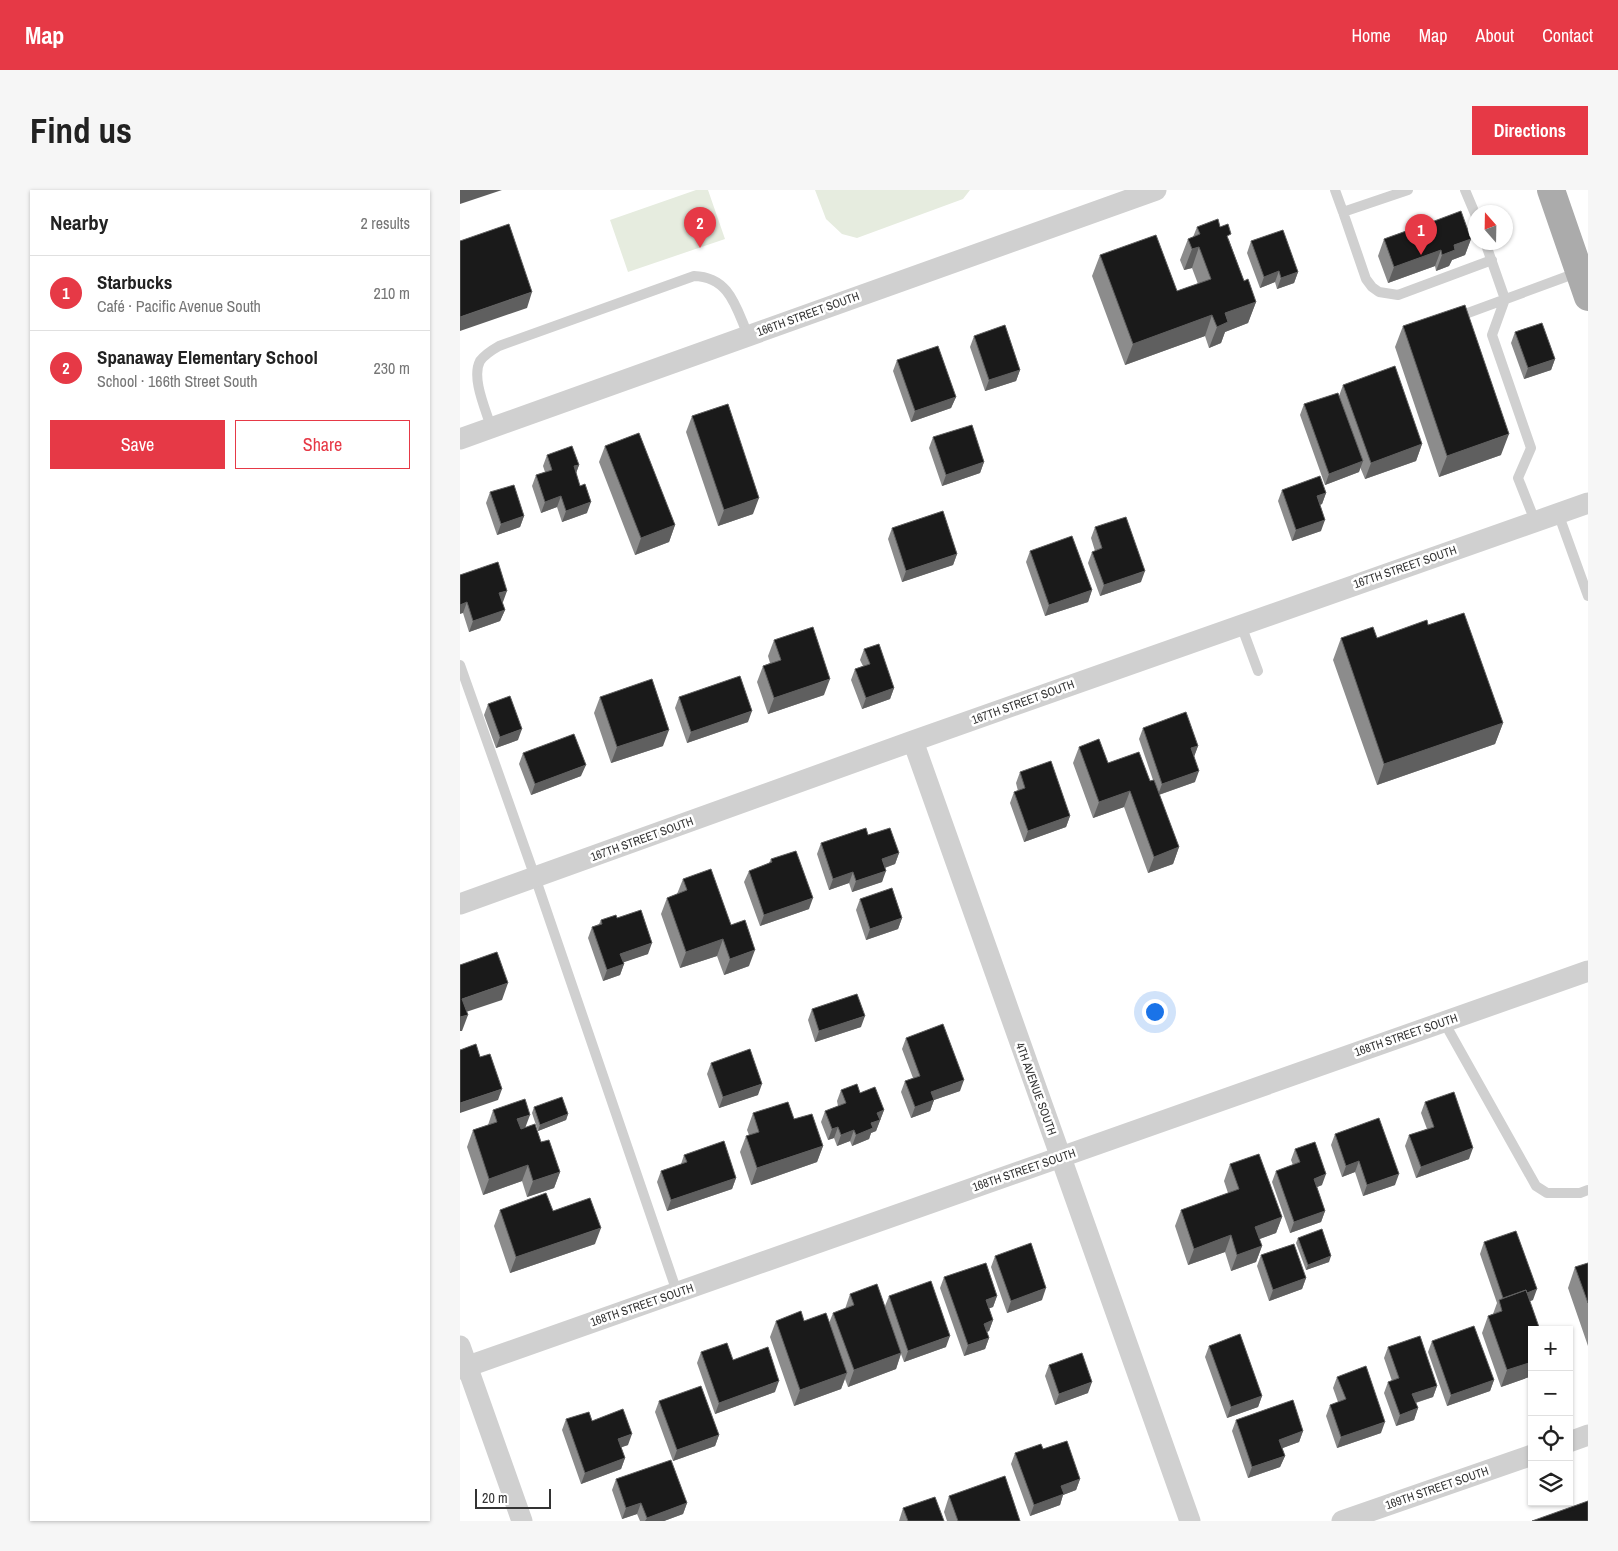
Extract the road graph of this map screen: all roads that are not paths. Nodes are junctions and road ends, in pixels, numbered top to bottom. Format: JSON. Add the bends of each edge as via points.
{"nodes":[{"id":1,"x":1156,"y":190,"type":"edge"},
{"id":2,"x":1335,"y":190,"type":"edge"},
{"id":3,"x":1408,"y":190,"type":"edge"},
{"id":4,"x":1466,"y":190,"type":"edge"},
{"id":5,"x":1551,"y":190,"type":"edge"},
{"id":6,"x":1472,"y":205,"type":"edge"},
{"id":7,"x":1343,"y":212,"type":"junction"},
{"id":8,"x":1489,"y":250,"type":"edge"},
{"id":9,"x":1492,"y":260,"type":"junction"},
{"id":10,"x":1580,"y":272,"type":"junction"},
{"id":11,"x":1588,"y":297,"type":"edge"},
{"id":12,"x":1505,"y":299,"type":"junction"},
{"id":13,"x":1451,"y":319,"type":"edge"},
{"id":14,"x":748,"y":336,"type":"junction"},
{"id":15,"x":491,"y":428,"type":"junction"},
{"id":16,"x":460,"y":439,"type":"edge"},
{"id":17,"x":1588,"y":503,"type":"edge"},
{"id":18,"x":1558,"y":513,"type":"junction"},
{"id":19,"x":1535,"y":521,"type":"junction"},
{"id":20,"x":1588,"y":596,"type":"edge"},
{"id":21,"x":1241,"y":625,"type":"junction"},
{"id":22,"x":460,"y":665,"type":"edge"},
{"id":23,"x":1258,"y":672,"type":"dead end"},
{"id":24,"x":913,"y":741,"type":"junction"},
{"id":25,"x":535,"y":877,"type":"junction"},
{"id":26,"x":460,"y":904,"type":"edge"},
{"id":27,"x":1588,"y":971,"type":"edge"},
{"id":28,"x":1444,"y":1022,"type":"junction"},
{"id":29,"x":1061,"y":1157,"type":"junction"},
{"id":30,"x":1588,"y":1190,"type":"edge"},
{"id":31,"x":677,"y":1292,"type":"junction"},
{"id":32,"x":460,"y":1346,"type":"edge"},
{"id":33,"x":464,"y":1367,"type":"edge"},
{"id":34,"x":1588,"y":1435,"type":"edge"},
{"id":35,"x":1573,"y":1441,"type":"edge"},
{"id":36,"x":1528,"y":1456,"type":"edge"},
{"id":37,"x":522,"y":1521,"type":"edge"},
{"id":38,"x":1190,"y":1521,"type":"edge"},
{"id":39,"x":1342,"y":1521,"type":"edge"}],
"edges":[{"from":1,"to":14,"type":"street","name":"166TH STREET SOUTH"},
{"from":2,"to":7,"type":"lane"},
{"from":3,"to":7,"type":"lane"},
{"from":4,"to":6,"type":"lane"},
{"from":5,"to":10,"type":"main road"},
{"from":7,"to":9,"type":"lane","via":[[1366,279],[1379,292],[1398,295]]},
{"from":8,"to":9,"type":"lane"},
{"from":9,"to":12,"type":"lane"},
{"from":10,"to":11,"type":"main road"},
{"from":10,"to":12,"type":"lane"},
{"from":12,"to":13,"type":"lane"},
{"from":12,"to":19,"type":"lane","via":[[1492,335],[1531,448],[1518,478]]},
{"from":14,"to":15,"type":"street","name":"166TH STREET SOUTH"},
{"from":14,"to":15,"type":"lane","via":[[726,289],[716,281],[694,276],[498,346],[480,363],[477,376]]},
{"from":15,"to":16,"type":"street","name":"166TH STREET SOUTH"},
{"from":17,"to":18,"type":"street","name":"167TH STREET SOUTH"},
{"from":18,"to":19,"type":"street","name":"167TH STREET SOUTH"},
{"from":18,"to":20,"type":"lane"},
{"from":19,"to":21,"type":"street","name":"167TH STREET SOUTH"},
{"from":21,"to":23,"type":"lane"},
{"from":21,"to":24,"type":"street","name":"167TH STREET SOUTH"},
{"from":22,"to":25,"type":"lane"},
{"from":24,"to":25,"type":"street","name":"167TH STREET SOUTH"},
{"from":24,"to":29,"type":"street","name":"4TH AVENUE SOUTH"},
{"from":25,"to":26,"type":"street","name":"167TH STREET SOUTH"},
{"from":25,"to":31,"type":"lane"},
{"from":27,"to":28,"type":"street","name":"168TH STREET SOUTH"},
{"from":28,"to":29,"type":"street","name":"168TH STREET SOUTH"},
{"from":28,"to":30,"type":"lane","via":[[1536,1186],[1547,1193]]},
{"from":29,"to":31,"type":"street","name":"168TH STREET SOUTH"},
{"from":29,"to":38,"type":"street","name":"4TH AVENUE SOUTH"},
{"from":31,"to":33,"type":"street","name":"168TH STREET SOUTH"},
{"from":32,"to":33,"type":"street"},
{"from":33,"to":37,"type":"street"},
{"from":34,"to":35,"type":"street"},
{"from":36,"to":39,"type":"street","name":"169TH STREET SOUTH"}]}
